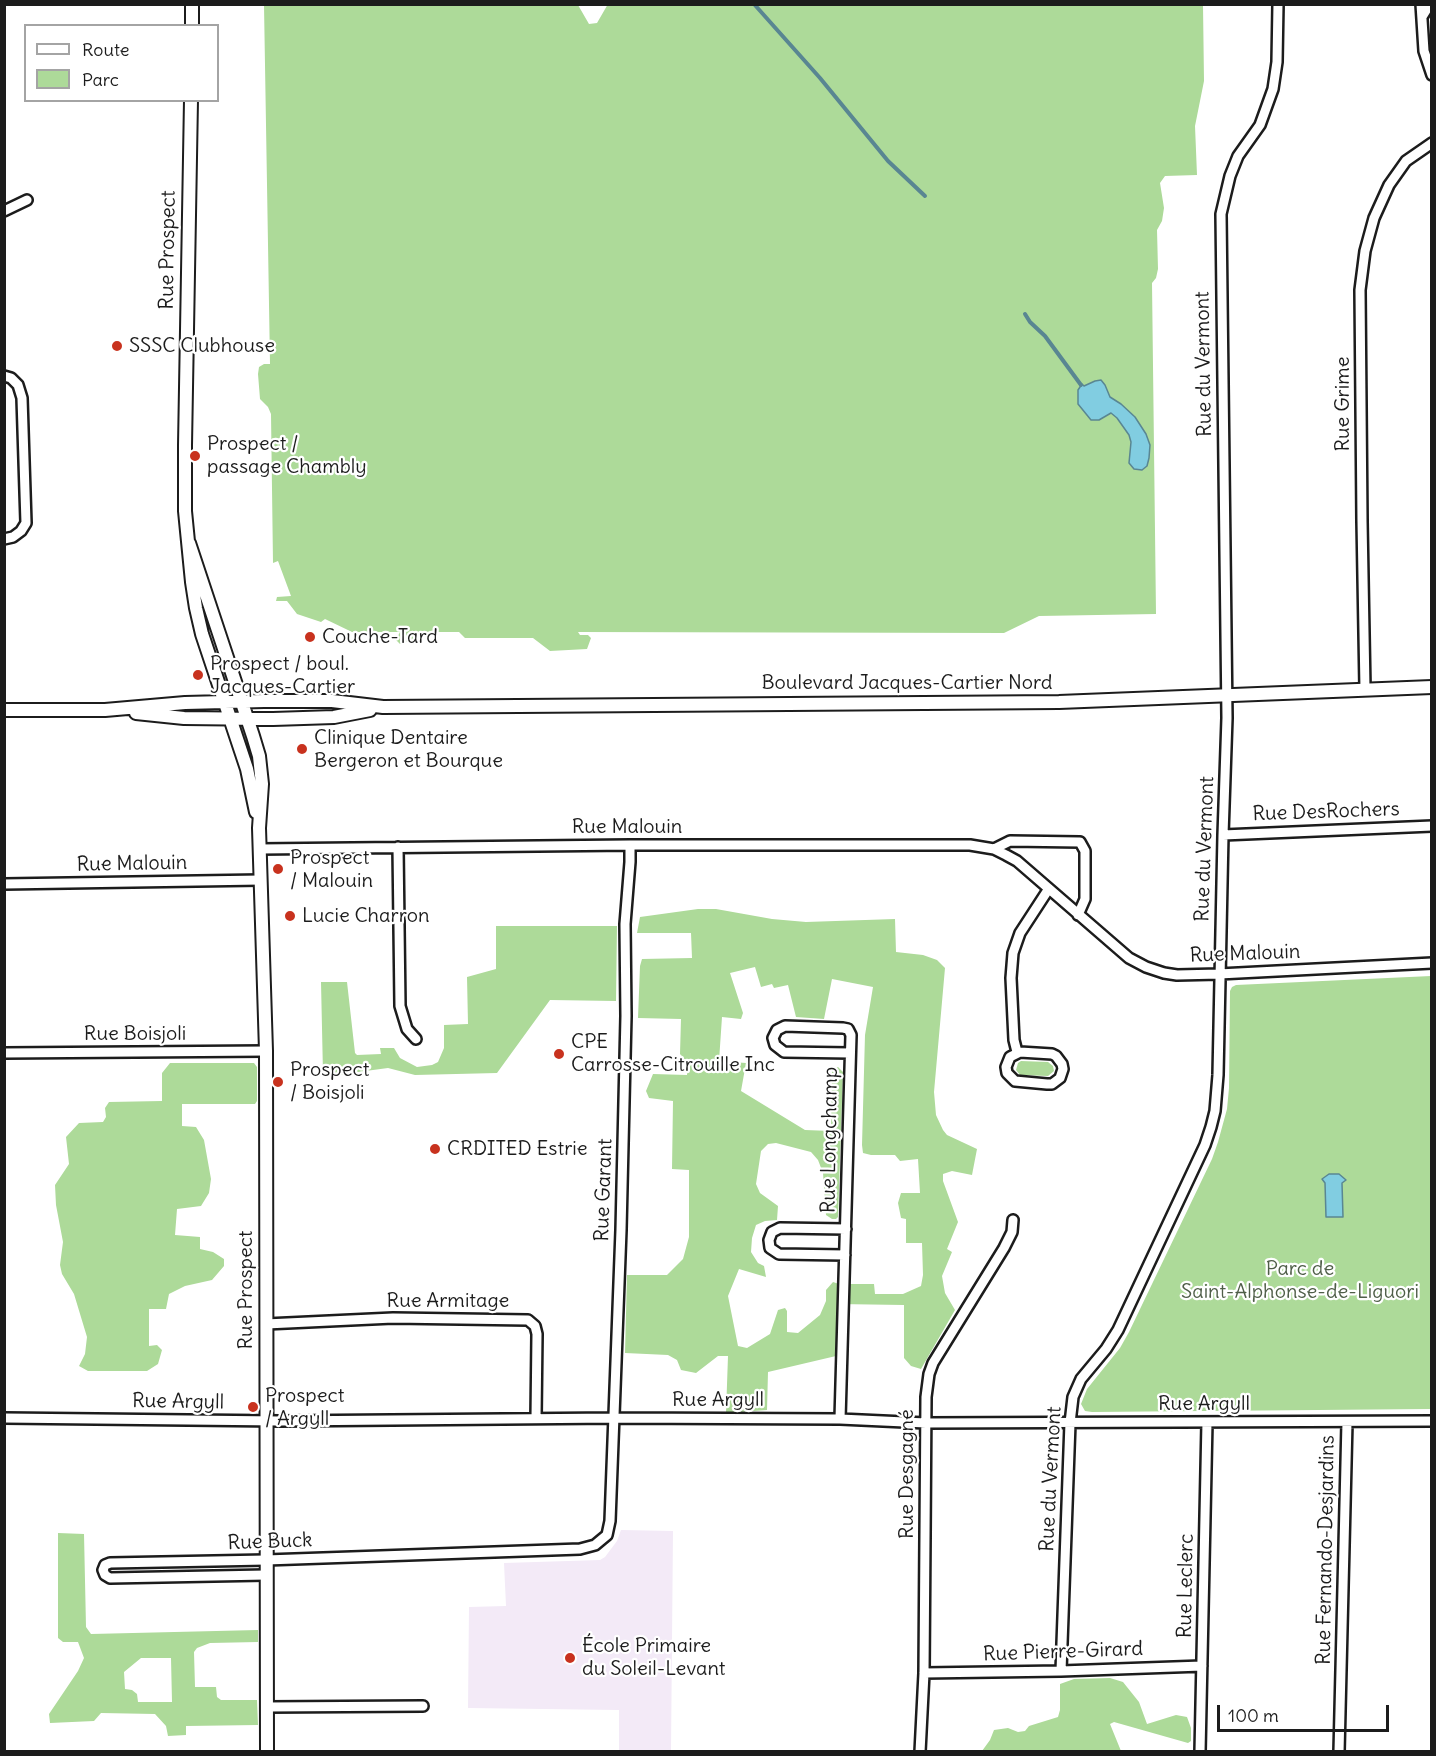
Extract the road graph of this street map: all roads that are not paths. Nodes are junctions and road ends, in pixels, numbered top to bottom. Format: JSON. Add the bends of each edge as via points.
{"nodes":[{"id":1,"x":192,"y":4,"type":"edge"},
{"id":2,"x":1278,"y":4,"type":"edge"},
{"id":3,"x":1422,"y":4,"type":"edge"},
{"id":4,"x":1430,"y":4,"type":"edge"},
{"id":5,"x":1422,"y":17,"type":"junction"},
{"id":6,"x":192,"y":24,"type":"edge"},
{"id":7,"x":1431,"y":75,"type":"edge"},
{"id":8,"x":191,"y":102,"type":"edge"},
{"id":9,"x":1431,"y":143,"type":"edge"},
{"id":10,"x":27,"y":200,"type":"dead end"},
{"id":11,"x":4,"y":211,"type":"edge"},
{"id":12,"x":4,"y":376,"type":"edge"},
{"id":13,"x":4,"y":539,"type":"edge"},
{"id":14,"x":189,"y":543,"type":"junction"},
{"id":15,"x":1431,"y":687,"type":"edge"},
{"id":16,"x":1365,"y":689,"type":"junction"},
{"id":17,"x":1226,"y":695,"type":"junction"},
{"id":18,"x":225,"y":702,"type":"junction"},
{"id":19,"x":242,"y":702,"type":"junction"},
{"id":20,"x":383,"y":707,"type":"junction"},
{"id":21,"x":4,"y":710,"type":"edge"},
{"id":22,"x":105,"y":710,"type":"junction"},
{"id":23,"x":231,"y":718,"type":"junction"},
{"id":24,"x":247,"y":718,"type":"junction"},
{"id":25,"x":1431,"y":826,"type":"edge"},
{"id":26,"x":259,"y":828,"type":"junction"},
{"id":27,"x":1223,"y":835,"type":"junction"},
{"id":28,"x":630,"y":844,"type":"junction"},
{"id":29,"x":398,"y":847,"type":"junction"},
{"id":30,"x":260,"y":849,"type":"junction"},
{"id":31,"x":994,"y":849,"type":"junction"},
{"id":32,"x":261,"y":880,"type":"junction"},
{"id":33,"x":4,"y":884,"type":"edge"},
{"id":34,"x":1048,"y":890,"type":"junction"},
{"id":35,"x":1078,"y":915,"type":"junction"},
{"id":36,"x":1431,"y":963,"type":"edge"},
{"id":37,"x":1220,"y":974,"type":"junction"},
{"id":38,"x":416,"y":1039,"type":"dead end"},
{"id":39,"x":266,"y":1051,"type":"junction"},
{"id":40,"x":4,"y":1053,"type":"edge"},
{"id":41,"x":850,"y":1053,"type":"junction"},
{"id":42,"x":1017,"y":1053,"type":"junction"},
{"id":43,"x":1013,"y":1220,"type":"dead end"},
{"id":44,"x":846,"y":1229,"type":"junction"},
{"id":45,"x":845,"y":1255,"type":"junction"},
{"id":46,"x":266,"y":1324,"type":"junction"},
{"id":47,"x":4,"y":1418,"type":"edge"},
{"id":48,"x":536,"y":1418,"type":"junction"},
{"id":49,"x":615,"y":1418,"type":"junction"},
{"id":50,"x":840,"y":1419,"type":"junction"},
{"id":51,"x":266,"y":1421,"type":"junction"},
{"id":52,"x":1431,"y":1421,"type":"edge"},
{"id":53,"x":1207,"y":1422,"type":"junction"},
{"id":54,"x":1347,"y":1422,"type":"junction"},
{"id":55,"x":926,"y":1423,"type":"junction"},
{"id":56,"x":1070,"y":1423,"type":"junction"},
{"id":57,"x":607,"y":1535,"type":"joint"},
{"id":58,"x":266,"y":1560,"type":"junction"},
{"id":59,"x":266,"y":1575,"type":"junction"},
{"id":60,"x":1202,"y":1666,"type":"junction"},
{"id":61,"x":1061,"y":1671,"type":"junction"},
{"id":62,"x":924,"y":1673,"type":"junction"},
{"id":63,"x":423,"y":1706,"type":"dead end"},
{"id":64,"x":267,"y":1707,"type":"junction"},
{"id":65,"x":267,"y":1752,"type":"edge"},
{"id":66,"x":920,"y":1752,"type":"edge"},
{"id":67,"x":1200,"y":1752,"type":"edge"},
{"id":68,"x":1339,"y":1752,"type":"edge"}],
"edges":[{"from":1,"to":6,"type":"street"},
{"from":2,"to":17,"type":"street","name":"Rue du Vermont","via":[[1274,89],[1260,125],[1238,156],[1221,214]]},
{"from":3,"to":5,"type":"street"},
{"from":4,"to":5,"type":"street"},
{"from":5,"to":7,"type":"street","via":[[1424,51]]},
{"from":8,"to":14,"type":"street","name":"Rue Prospect","via":[[184,485]]},
{"from":9,"to":16,"type":"street","name":"Rue Grime","via":[[1406,161],[1389,185],[1374,218],[1362,270]]},
{"from":10,"to":11,"type":"street"},
{"from":12,"to":13,"type":"street","via":[[18,385],[22,398],[26,523],[13,537]]},
{"from":14,"to":18,"type":"street","name":"Rue Prospect","via":[[196,608]]},
{"from":14,"to":19,"type":"street","name":"Rue Prospect"},
{"from":15,"to":16,"type":"street","name":"Boulevard Jacques-Cartier Nord"},
{"from":16,"to":17,"type":"street","name":"Boulevard Jacques-Cartier Nord"},
{"from":17,"to":20,"type":"street","name":"Boulevard Jacques-Cartier Nord","via":[[1059,702]]},
{"from":17,"to":27,"type":"street","name":"Rue du Vermont"},
{"from":18,"to":19,"type":"street","name":"Boulevard Jacques-Cartier Nord"},
{"from":18,"to":22,"type":"street","name":"Boulevard Jacques-Cartier Nord"},
{"from":18,"to":23,"type":"street","name":"Rue Prospect"},
{"from":19,"to":20,"type":"street","name":"Boulevard Jacques-Cartier Nord","via":[[332,701]]},
{"from":19,"to":24,"type":"street","name":"Rue Prospect"},
{"from":20,"to":24,"type":"street","name":"Boulevard Jacques-Cartier Nord","via":[[334,717]]},
{"from":21,"to":22,"type":"street","name":"Boulevard Jacques-Cartier Nord"},
{"from":22,"to":23,"type":"street","name":"Boulevard Jacques-Cartier Nord"},
{"from":23,"to":24,"type":"street","name":"Boulevard Jacques-Cartier Nord"},
{"from":23,"to":26,"type":"street","name":"Rue Prospect","via":[[248,769]]},
{"from":24,"to":26,"type":"street","name":"Rue Prospect","via":[[261,769]]},
{"from":25,"to":27,"type":"street","name":"Rue DesRochers"},
{"from":26,"to":30,"type":"street","name":"Rue Prospect"},
{"from":27,"to":37,"type":"street","name":"Rue du Vermont"},
{"from":28,"to":29,"type":"street","name":"Rue Malouin"},
{"from":28,"to":31,"type":"street","name":"Rue Malouin","via":[[970,845]]},
{"from":28,"to":49,"type":"street","name":"Rue Garant"},
{"from":29,"to":30,"type":"street","name":"Rue Malouin"},
{"from":29,"to":38,"type":"street","via":[[400,1006],[407,1029]]},
{"from":30,"to":32,"type":"street","name":"Rue Prospect"},
{"from":31,"to":34,"type":"street","name":"Rue Malouin","via":[[1017,861]]},
{"from":31,"to":35,"type":"street","name":"Rue Malouin","via":[[1010,841],[1080,842],[1085,851],[1085,900]]},
{"from":32,"to":33,"type":"street","name":"Rue Malouin"},
{"from":32,"to":39,"type":"street","name":"Rue Prospect"},
{"from":34,"to":35,"type":"street","name":"Rue Malouin"},
{"from":34,"to":42,"type":"street","via":[[1020,933],[1013,953]]},
{"from":35,"to":37,"type":"street","name":"Rue Malouin","via":[[1129,958],[1146,967],[1177,975]]},
{"from":36,"to":37,"type":"street","name":"Rue Malouin"},
{"from":37,"to":56,"type":"street","name":"Rue du Vermont","via":[[1218,1075],[1211,1127],[1118,1330],[1076,1387]]},
{"from":39,"to":40,"type":"street","name":"Rue Boisjoli"},
{"from":39,"to":46,"type":"street","name":"Rue Prospect"},
{"from":41,"to":41,"type":"street","name":"Rue Longchamp","via":[[851,1035],[843,1028],[784,1026],[774,1038],[775,1045],[784,1052]]},
{"from":41,"to":44,"type":"street","name":"Rue Longchamp"},
{"from":42,"to":42,"type":"street","via":[[1010,1057],[1006,1067],[1015,1081],[1052,1084],[1060,1078],[1062,1064],[1056,1056]]},
{"from":43,"to":55,"type":"street","name":"Rue Desgagné","via":[[1004,1248],[933,1363],[926,1397]]},
{"from":44,"to":45,"type":"street","name":"Rue Longchamp"},
{"from":44,"to":45,"type":"street","name":"Rue Longchamp","via":[[780,1228],[772,1232],[769,1240],[770,1248],[779,1254]]},
{"from":45,"to":50,"type":"street","name":"Rue Longchamp"},
{"from":46,"to":48,"type":"street","name":"Rue Armitage","via":[[393,1318],[528,1320],[537,1334]]},
{"from":46,"to":51,"type":"street","name":"Rue Prospect"},
{"from":47,"to":51,"type":"street","name":"Rue Argyll"},
{"from":48,"to":49,"type":"street","name":"Rue Argyll"},
{"from":48,"to":51,"type":"street","name":"Rue Argyll"},
{"from":49,"to":50,"type":"street","name":"Rue Argyll"},
{"from":49,"to":57,"type":"street","name":"Rue Garant"},
{"from":50,"to":55,"type":"street","name":"Rue Argyll"},
{"from":51,"to":58,"type":"street","name":"Rue Prospect"},
{"from":52,"to":54,"type":"street","name":"Rue Argyll"},
{"from":53,"to":54,"type":"street","name":"Rue Argyll"},
{"from":53,"to":56,"type":"street","name":"Rue Argyll"},
{"from":53,"to":60,"type":"street","name":"Rue Leclerc"},
{"from":54,"to":68,"type":"street","name":"Rue Fernando-Desjardins"},
{"from":55,"to":56,"type":"street","name":"Rue Argyll"},
{"from":55,"to":62,"type":"street","name":"Rue Desgagné"},
{"from":56,"to":61,"type":"street","name":"Rue du Vermont"},
{"from":57,"to":58,"type":"street","name":"Rue Buck","via":[[595,1545],[580,1549]]},
{"from":58,"to":59,"type":"street","name":"Rue Prospect"},
{"from":58,"to":59,"type":"street","name":"Rue Buck","via":[[110,1563],[103,1570],[110,1578]]},
{"from":59,"to":64,"type":"street","name":"Rue Prospect"},
{"from":60,"to":61,"type":"street","name":"Rue Pierre-Girard"},
{"from":60,"to":67,"type":"street","name":"Rue Leclerc"},
{"from":61,"to":62,"type":"street","name":"Rue Pierre-Girard"},
{"from":62,"to":66,"type":"street","name":"Rue Desgagné"},
{"from":63,"to":64,"type":"street"},
{"from":64,"to":65,"type":"street","name":"Rue Prospect"}]}
